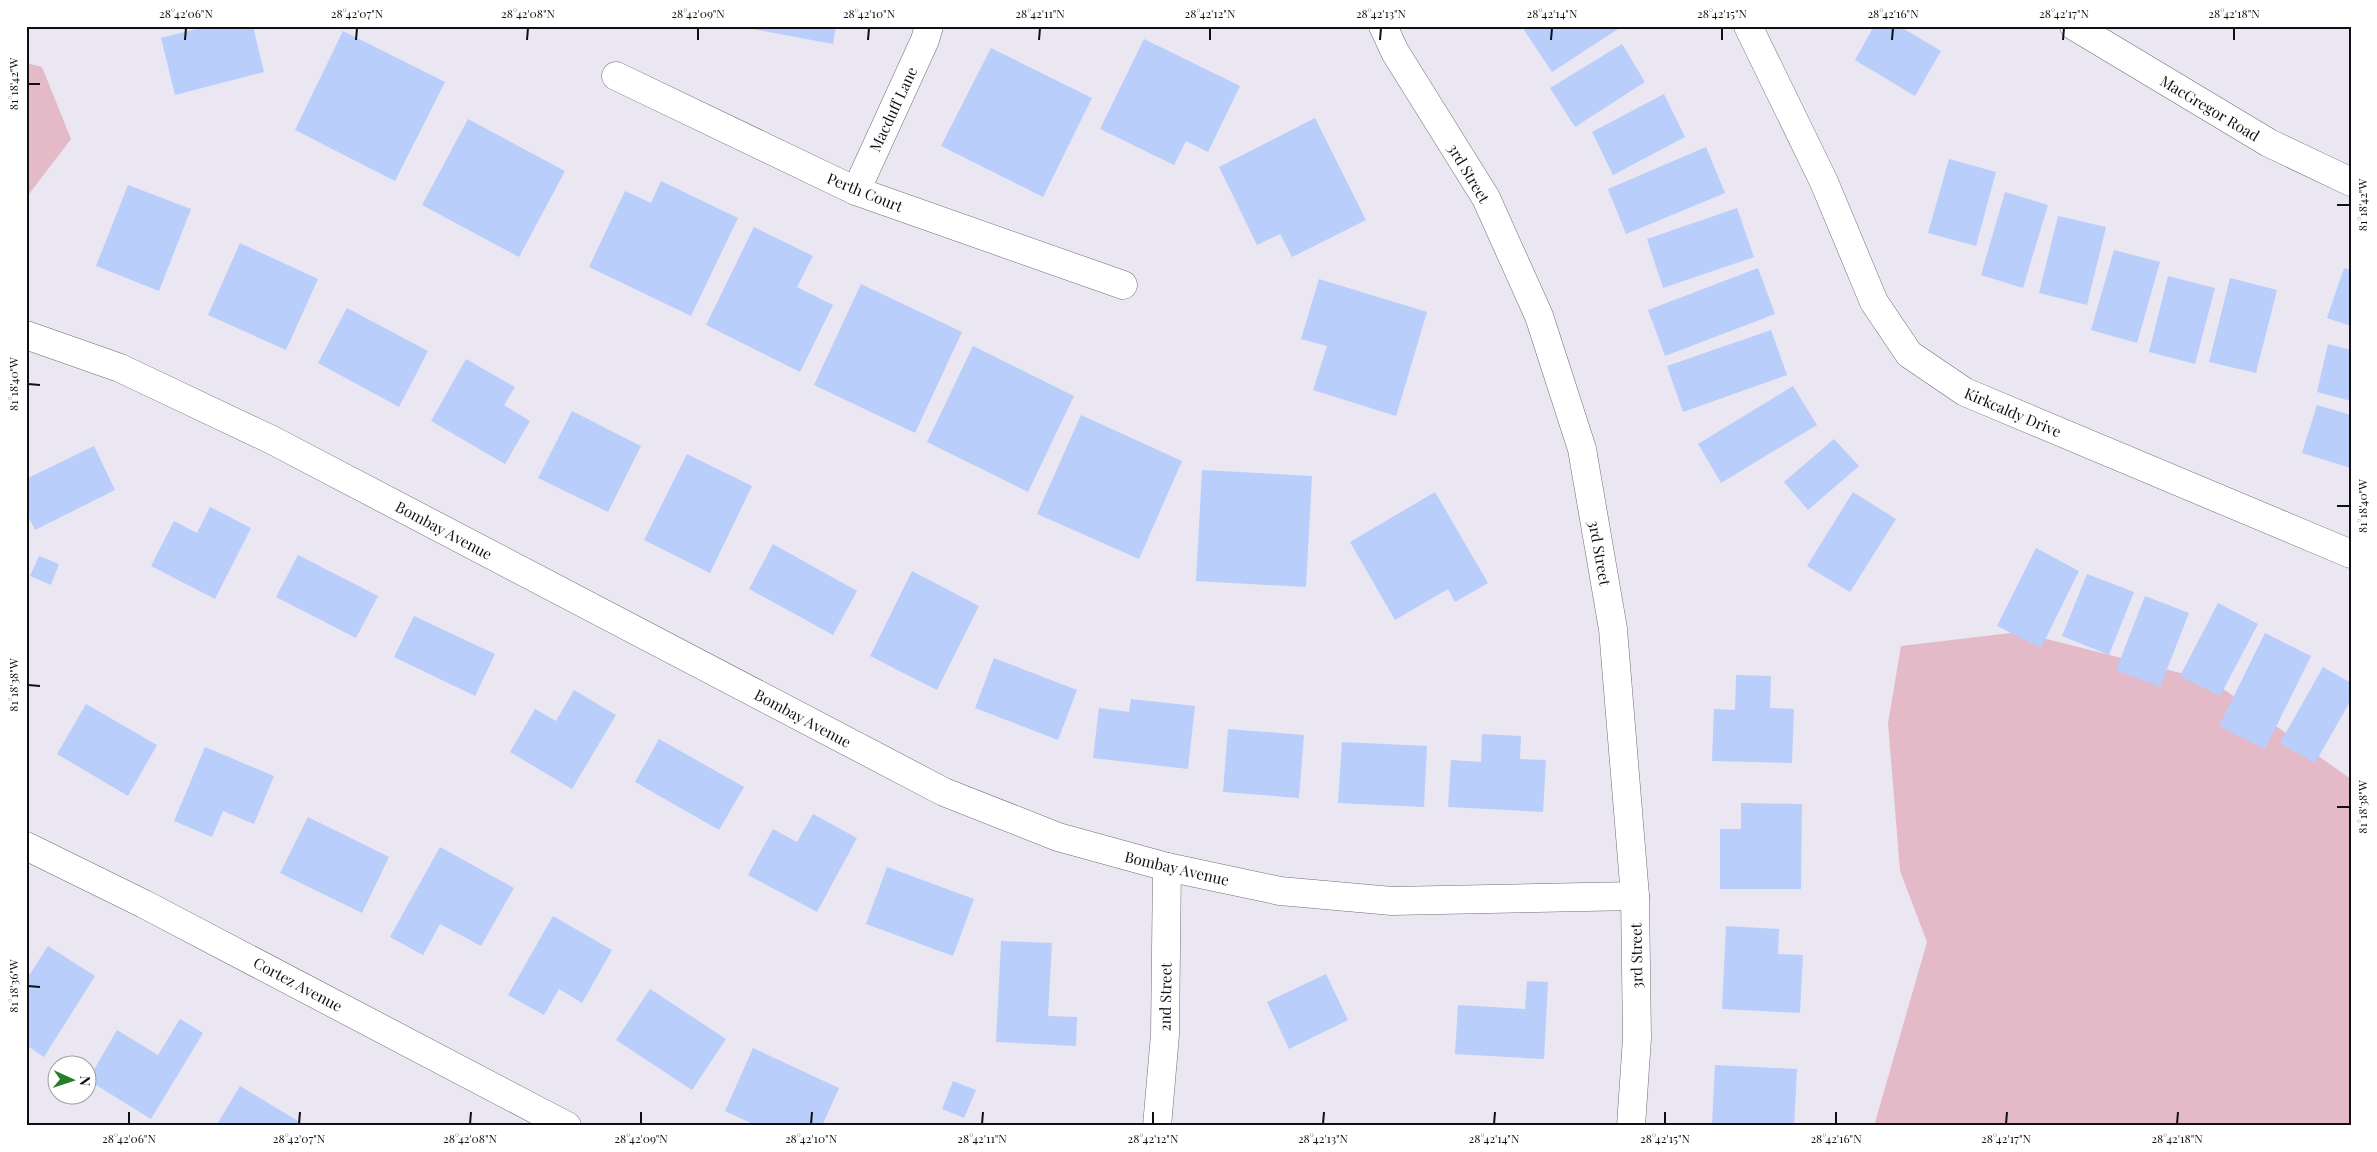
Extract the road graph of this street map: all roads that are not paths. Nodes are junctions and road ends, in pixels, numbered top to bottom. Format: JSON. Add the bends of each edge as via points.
{"nodes":[{"id":1,"x":929,"y":26,"type":"edge"},
{"id":2,"x":1383,"y":26,"type":"edge"},
{"id":3,"x":1748,"y":26,"type":"edge"},
{"id":4,"x":2074,"y":26,"type":"edge"},
{"id":5,"x":616,"y":76,"type":"dead end"},
{"id":6,"x":2351,"y":182,"type":"edge"},
{"id":7,"x":856,"y":191,"type":"junction"},
{"id":8,"x":1123,"y":285,"type":"dead end"},
{"id":9,"x":26,"y":335,"type":"edge"},
{"id":10,"x":2351,"y":554,"type":"edge"},
{"id":11,"x":26,"y":846,"type":"edge"},
{"id":12,"x":1167,"y":867,"type":"junction"},
{"id":13,"x":1635,"y":896,"type":"junction"},
{"id":14,"x":567,"y":1126,"type":"edge"},
{"id":15,"x":1157,"y":1126,"type":"edge"},
{"id":16,"x":1630,"y":1126,"type":"edge"}],
"edges":[{"from":1,"to":7,"type":"street","name":"Macduff Lane"},
{"from":2,"to":13,"type":"street","name":"3rd Street","via":[[1395,52],[1486,198],[1539,316],[1582,449],[1613,629]]},
{"from":3,"to":10,"type":"street","name":"Kirkcaldy Drive","via":[[1824,182],[1874,302],[1909,354],[1965,392]]},
{"from":4,"to":6,"type":"street","name":"MacGregor Road","via":[[2269,143]]},
{"from":5,"to":7,"type":"street","name":"Perth Court"},
{"from":7,"to":8,"type":"street","name":"Perth Court"},
{"from":9,"to":12,"type":"street","name":"Bombay Avenue","via":[[120,368],[272,440],[944,792],[1058,837]]},
{"from":11,"to":14,"type":"street","name":"Cortez Avenue","via":[[144,904]]},
{"from":12,"to":13,"type":"street","name":"Bombay Avenue","via":[[1280,891],[1392,901]]},
{"from":12,"to":15,"type":"street","name":"2nd Street","via":[[1165,1035]]},
{"from":13,"to":16,"type":"street","name":"3rd Street","via":[[1637,1038]]}]}
